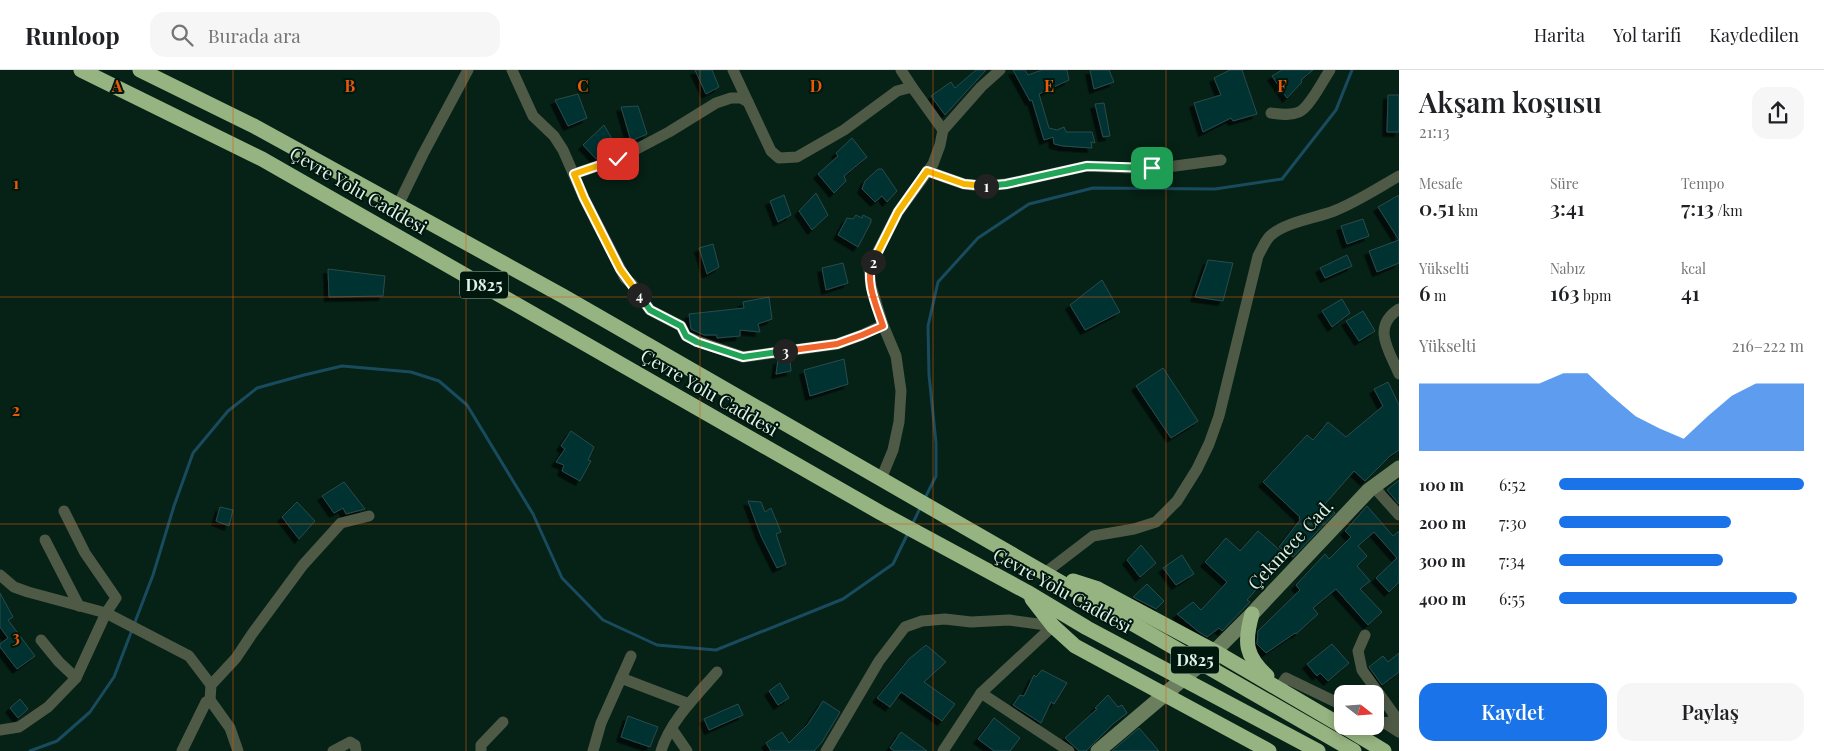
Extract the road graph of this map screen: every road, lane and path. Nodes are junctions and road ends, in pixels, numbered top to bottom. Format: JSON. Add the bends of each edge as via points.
{"nodes":[{"id":1,"x":81,"y":70,"type":"edge"},
{"id":2,"x":140,"y":70,"type":"edge"},
{"id":3,"x":468,"y":70,"type":"edge"},
{"id":4,"x":512,"y":70,"type":"edge"},
{"id":5,"x":733,"y":70,"type":"edge"},
{"id":6,"x":901,"y":70,"type":"edge"},
{"id":7,"x":1000,"y":70,"type":"edge"},
{"id":8,"x":1330,"y":70,"type":"edge"},
{"id":9,"x":912,"y":87,"type":"junction"},
{"id":10,"x":748,"y":102,"type":"junction"},
{"id":11,"x":1271,"y":113,"type":"dead end"},
{"id":12,"x":943,"y":130,"type":"junction"},
{"id":13,"x":1221,"y":160,"type":"dead end"},
{"id":14,"x":927,"y":171,"type":"junction"},
{"id":15,"x":574,"y":174,"type":"junction"},
{"id":16,"x":1399,"y":176,"type":"edge"},
{"id":17,"x":398,"y":205,"type":"junction"},
{"id":18,"x":1399,"y":309,"type":"edge"},
{"id":19,"x":883,"y":326,"type":"junction"},
{"id":20,"x":1399,"y":374,"type":"edge"},
{"id":21,"x":1399,"y":468,"type":"edge"},
{"id":22,"x":881,"y":479,"type":"junction"},
{"id":23,"x":1373,"y":486,"type":"junction"},
{"id":24,"x":64,"y":512,"type":"dead end"},
{"id":25,"x":1399,"y":515,"type":"edge"},
{"id":26,"x":369,"y":516,"type":"dead end"},
{"id":27,"x":45,"y":540,"type":"dead end"},
{"id":28,"x":1041,"y":570,"type":"junction"},
{"id":29,"x":0,"y":575,"type":"edge"},
{"id":30,"x":1026,"y":592,"type":"junction"},
{"id":31,"x":79,"y":606,"type":"junction"},
{"id":32,"x":106,"y":613,"type":"junction"},
{"id":33,"x":1252,"y":614,"type":"junction"},
{"id":34,"x":1053,"y":626,"type":"junction"},
{"id":35,"x":1365,"y":635,"type":"dead end"},
{"id":36,"x":42,"y":640,"type":"dead end"},
{"id":37,"x":1212,"y":653,"type":"junction"},
{"id":38,"x":631,"y":656,"type":"dead end"},
{"id":39,"x":717,"y":672,"type":"dead end"},
{"id":40,"x":76,"y":678,"type":"junction"},
{"id":41,"x":621,"y":678,"type":"junction"},
{"id":42,"x":212,"y":685,"type":"junction"},
{"id":43,"x":1279,"y":688,"type":"junction"},
{"id":44,"x":1168,"y":691,"type":"junction"},
{"id":45,"x":981,"y":693,"type":"junction"},
{"id":46,"x":210,"y":700,"type":"junction"},
{"id":47,"x":1334,"y":701,"type":"edge"},
{"id":48,"x":689,"y":704,"type":"junction"},
{"id":49,"x":1398,"y":720,"type":"edge"},
{"id":50,"x":1334,"y":721,"type":"edge"},
{"id":51,"x":1384,"y":721,"type":"edge"},
{"id":52,"x":503,"y":722,"type":"dead end"},
{"id":53,"x":1384,"y":723,"type":"edge"},
{"id":54,"x":672,"y":729,"type":"junction"},
{"id":55,"x":0,"y":730,"type":"edge"},
{"id":56,"x":1399,"y":732,"type":"edge"},
{"id":57,"x":1358,"y":735,"type":"edge"},
{"id":58,"x":182,"y":751,"type":"edge"},
{"id":59,"x":238,"y":751,"type":"edge"},
{"id":60,"x":333,"y":751,"type":"edge"},
{"id":61,"x":356,"y":751,"type":"edge"},
{"id":62,"x":481,"y":751,"type":"edge"},
{"id":63,"x":593,"y":751,"type":"edge"},
{"id":64,"x":661,"y":751,"type":"edge"},
{"id":65,"x":687,"y":751,"type":"edge"},
{"id":66,"x":826,"y":751,"type":"edge"},
{"id":67,"x":943,"y":751,"type":"edge"},
{"id":68,"x":1069,"y":751,"type":"edge"},
{"id":69,"x":1098,"y":751,"type":"edge"},
{"id":70,"x":1268,"y":751,"type":"edge"},
{"id":71,"x":1318,"y":751,"type":"edge"},
{"id":72,"x":1354,"y":751,"type":"edge"},
{"id":73,"x":1384,"y":751,"type":"edge"}],
"edges":[{"from":1,"to":30,"type":"highway","name":"Çevre Yolu Caddesi","number":"D825","via":[[262,159],[881,513]]},
{"from":2,"to":17,"type":"highway","name":"Çevre Yolu Caddesi","number":"D825","via":[[254,126]]},
{"from":3,"to":17,"type":"street"},
{"from":4,"to":15,"type":"street","via":[[534,116],[554,136]]},
{"from":5,"to":10,"type":"street"},
{"from":6,"to":9,"type":"street"},
{"from":7,"to":12,"type":"street"},
{"from":8,"to":11,"type":"street","via":[[1301,112]]},
{"from":9,"to":10,"type":"street","via":[[898,91],[844,130],[797,157],[778,158],[772,152]]},
{"from":9,"to":12,"type":"street"},
{"from":10,"to":15,"type":"street","via":[[731,98],[716,104],[618,159]]},
{"from":12,"to":14,"type":"street","via":[[933,164]]},
{"from":13,"to":14,"type":"street","via":[[1152,168],[1087,166],[1006,184],[982,186],[964,184]]},
{"from":14,"to":19,"type":"street","via":[[898,212],[869,269]]},
{"from":15,"to":19,"type":"street","via":[[625,278],[650,310],[681,326],[686,336],[697,342],[743,357],[837,344]]},
{"from":16,"to":28,"type":"street","via":[[1334,211],[1278,230],[1269,237],[1258,256],[1213,435],[1178,501],[1156,522],[1093,536]]},
{"from":17,"to":22,"type":"highway","name":"Çevre Yolu Caddesi","number":"D825"},
{"from":18,"to":20,"type":"street","via":[[1387,319],[1382,333]]},
{"from":19,"to":22,"type":"street","via":[[896,356],[901,391],[893,450]]},
{"from":21,"to":23,"type":"street","name":"Çekmece Cad."},
{"from":22,"to":28,"type":"highway","name":"Çevre Yolu Caddesi","number":"D825"},
{"from":23,"to":25,"type":"street"},
{"from":23,"to":33,"type":"street","name":"Çekmece Cad."},
{"from":24,"to":32,"type":"street","via":[[85,553],[116,598]]},
{"from":26,"to":42,"type":"street","via":[[341,523],[303,566],[236,658]]},
{"from":27,"to":31,"type":"street"},
{"from":28,"to":37,"type":"highway","via":[[1098,589]]},
{"from":28,"to":72,"type":"highway","name":"Çevre Yolu Caddesi","number":"D825"},
{"from":29,"to":31,"type":"street","via":[[14,587]]},
{"from":30,"to":34,"type":"highway"},
{"from":30,"to":71,"type":"highway","name":"Çevre Yolu Caddesi","number":"D825"},
{"from":31,"to":32,"type":"street"},
{"from":32,"to":40,"type":"street"},
{"from":32,"to":42,"type":"street","via":[[189,656]]},
{"from":33,"to":37,"type":"street","name":"Çekmece Cad."},
{"from":33,"to":43,"type":"highway","via":[[1247,632],[1248,650],[1259,669]]},
{"from":34,"to":44,"type":"highway","via":[[1075,646]]},
{"from":34,"to":45,"type":"street"},
{"from":34,"to":66,"type":"street","via":[[1009,620],[971,622],[945,619],[922,621],[905,627],[879,661]]},
{"from":35,"to":49,"type":"street","via":[[1358,651],[1362,670]]},
{"from":36,"to":40,"type":"street"},
{"from":37,"to":43,"type":"highway"},
{"from":37,"to":44,"type":"street","name":"Çekmece Cad."},
{"from":38,"to":41,"type":"street"},
{"from":39,"to":48,"type":"street"},
{"from":40,"to":55,"type":"street","via":[[48,707],[19,727]]},
{"from":41,"to":48,"type":"street"},
{"from":41,"to":63,"type":"street","via":[[601,723]]},
{"from":42,"to":46,"type":"street"},
{"from":43,"to":47,"type":"street","via":[[1286,678]]},
{"from":43,"to":50,"type":"highway"},
{"from":44,"to":69,"type":"street","name":"Çekmece Cad."},
{"from":44,"to":70,"type":"highway"},
{"from":45,"to":67,"type":"street"},
{"from":45,"to":68,"type":"street"},
{"from":46,"to":58,"type":"street","via":[[206,702]]},
{"from":46,"to":59,"type":"street","via":[[230,728]]},
{"from":48,"to":54,"type":"street"},
{"from":49,"to":51,"type":"street"},
{"from":52,"to":62,"type":"street","via":[[481,745]]},
{"from":53,"to":56,"type":"street"},
{"from":54,"to":64,"type":"street"},
{"from":54,"to":65,"type":"street"},
{"from":57,"to":73,"type":"highway"},
{"from":60,"to":61,"type":"street","via":[[350,742]]}]}
